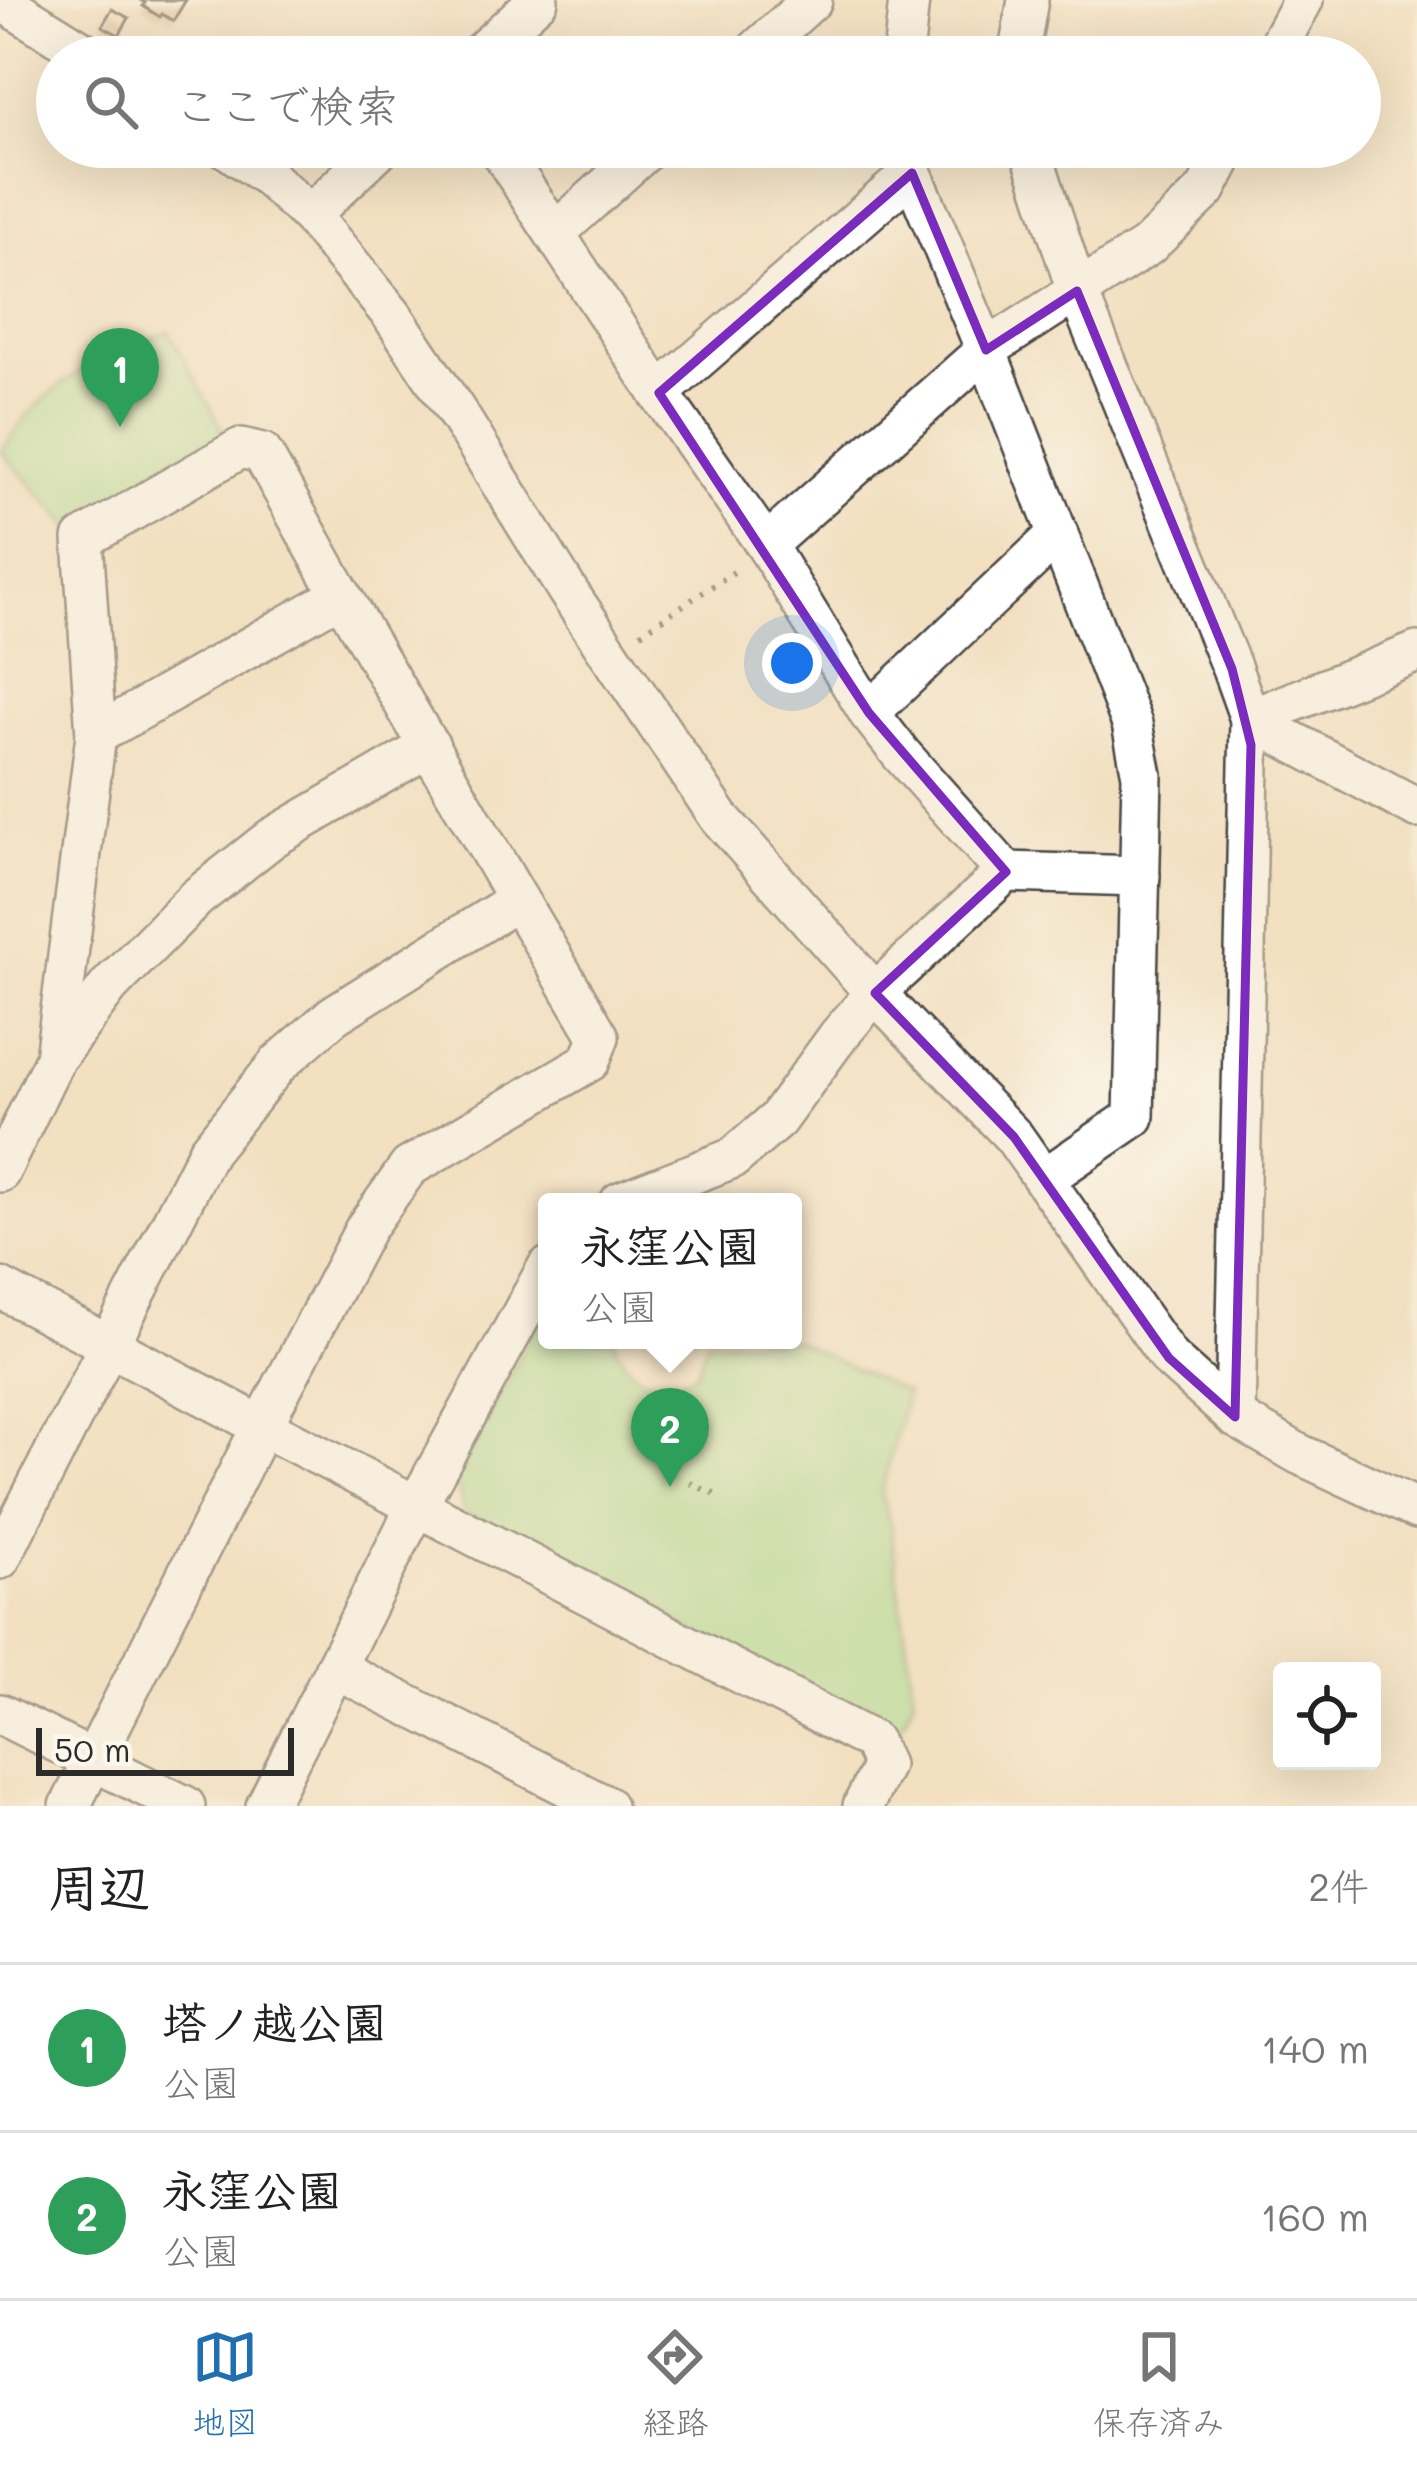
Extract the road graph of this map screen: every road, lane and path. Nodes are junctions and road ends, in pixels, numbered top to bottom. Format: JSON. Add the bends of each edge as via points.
{"nodes":[{"id":1,"x":0,"y":0,"type":"edge"},
{"id":2,"x":538,"y":0,"type":"edge"},
{"id":3,"x":812,"y":0,"type":"edge"},
{"id":4,"x":909,"y":0,"type":"edge"},
{"id":5,"x":1028,"y":0,"type":"edge"},
{"id":6,"x":1303,"y":0,"type":"edge"},
{"id":7,"x":58,"y":36,"type":"edge"},
{"id":8,"x":499,"y":36,"type":"edge"},
{"id":9,"x":772,"y":36,"type":"edge"},
{"id":10,"x":905,"y":36,"type":"edge"},
{"id":11,"x":1022,"y":36,"type":"edge"},
{"id":12,"x":1282,"y":36,"type":"edge"},
{"id":13,"x":256,"y":168,"type":"edge"},
{"id":14,"x":358,"y":168,"type":"edge"},
{"id":15,"x":512,"y":168,"type":"edge"},
{"id":16,"x":627,"y":168,"type":"edge"},
{"id":17,"x":900,"y":168,"type":"edge"},
{"id":18,"x":912,"y":168,"type":"edge"},
{"id":19,"x":1037,"y":168,"type":"edge"},
{"id":20,"x":1217,"y":168,"type":"edge"},
{"id":21,"x":310,"y":215,"type":"junction"},
{"id":22,"x":555,"y":233,"type":"junction"},
{"id":23,"x":1077,"y":291,"type":"junction"},
{"id":24,"x":986,"y":350,"type":"junction"},
{"id":25,"x":659,"y":393,"type":"junction"},
{"id":26,"x":1058,"y":534,"type":"junction"},
{"id":27,"x":766,"y":545,"type":"junction"},
{"id":28,"x":725,"y":578,"type":"dead end"},
{"id":29,"x":341,"y":595,"type":"junction"},
{"id":30,"x":655,"y":624,"type":"dead end"},
{"id":31,"x":1417,"y":652,"type":"edge"},
{"id":32,"x":869,"y":712,"type":"junction"},
{"id":33,"x":1250,"y":718,"type":"junction"},
{"id":34,"x":96,"y":735,"type":"junction"},
{"id":35,"x":430,"y":746,"type":"junction"},
{"id":36,"x":1417,"y":808,"type":"edge"},
{"id":37,"x":1006,"y":872,"type":"junction"},
{"id":38,"x":1140,"y":876,"type":"junction"},
{"id":39,"x":518,"y":900,"type":"junction"},
{"id":40,"x":875,"y":993,"type":"junction"},
{"id":41,"x":55,"y":1058,"type":"junction"},
{"id":42,"x":0,"y":1172,"type":"edge"},
{"id":43,"x":1045,"y":1178,"type":"junction"},
{"id":44,"x":643,"y":1193,"type":"edge"},
{"id":45,"x":538,"y":1284,"type":"edge"},
{"id":46,"x":0,"y":1288,"type":"edge"},
{"id":47,"x":107,"y":1346,"type":"junction"},
{"id":48,"x":1235,"y":1418,"type":"junction"},
{"id":49,"x":262,"y":1426,"type":"junction"},
{"id":50,"x":690,"y":1483,"type":"dead end"},
{"id":51,"x":716,"y":1495,"type":"dead end"},
{"id":52,"x":416,"y":1507,"type":"junction"},
{"id":53,"x":1417,"y":1509,"type":"edge"},
{"id":54,"x":0,"y":1559,"type":"edge"},
{"id":55,"x":335,"y":1668,"type":"junction"},
{"id":56,"x":0,"y":1714,"type":"edge"},
{"id":57,"x":94,"y":1760,"type":"junction"},
{"id":58,"x":70,"y":1806,"type":"edge"},
{"id":59,"x":185,"y":1806,"type":"edge"},
{"id":60,"x":266,"y":1806,"type":"edge"},
{"id":61,"x":606,"y":1806,"type":"edge"},
{"id":62,"x":863,"y":1806,"type":"edge"}],
"edges":[{"from":1,"to":7,"type":"street"},
{"from":2,"to":8,"type":"street"},
{"from":3,"to":9,"type":"street"},
{"from":4,"to":10,"type":"street"},
{"from":5,"to":11,"type":"street"},
{"from":6,"to":12,"type":"street"},
{"from":13,"to":21,"type":"street"},
{"from":14,"to":21,"type":"street"},
{"from":15,"to":22,"type":"street"},
{"from":16,"to":22,"type":"street"},
{"from":17,"to":25,"type":"street"},
{"from":18,"to":24,"type":"street"},
{"from":19,"to":23,"type":"street"},
{"from":20,"to":23,"type":"street","via":[[1206,190],[1149,245]]},
{"from":21,"to":40,"type":"street","via":[[415,350],[719,817]]},
{"from":22,"to":25,"type":"street"},
{"from":23,"to":24,"type":"street"},
{"from":23,"to":33,"type":"street"},
{"from":24,"to":26,"type":"street"},
{"from":24,"to":27,"type":"street"},
{"from":25,"to":27,"type":"street"},
{"from":26,"to":32,"type":"street"},
{"from":26,"to":38,"type":"street","via":[[1132,724],[1142,775]]},
{"from":27,"to":32,"type":"street"},
{"from":28,"to":30,"type":"path"},
{"from":29,"to":34,"type":"street"},
{"from":29,"to":34,"type":"street","via":[[262,453],[241,448],[82,539]]},
{"from":29,"to":35,"type":"street"},
{"from":31,"to":33,"type":"street"},
{"from":32,"to":37,"type":"street"},
{"from":33,"to":36,"type":"street"},
{"from":33,"to":48,"type":"street"},
{"from":34,"to":41,"type":"street"},
{"from":35,"to":39,"type":"street"},
{"from":35,"to":41,"type":"street","via":[[272,838],[196,898],[110,986]]},
{"from":37,"to":38,"type":"street"},
{"from":37,"to":40,"type":"street"},
{"from":38,"to":43,"type":"street","via":[[1134,1117]]},
{"from":39,"to":47,"type":"street","via":[[334,1015],[278,1064],[208,1151]]},
{"from":39,"to":49,"type":"street","via":[[599,1037],[590,1060],[409,1167],[367,1227]]},
{"from":40,"to":43,"type":"street"},
{"from":40,"to":44,"type":"street","via":[[777,1120],[733,1158]]},
{"from":41,"to":42,"type":"street"},
{"from":43,"to":48,"type":"street","via":[[1168,1358]]},
{"from":45,"to":52,"type":"street"},
{"from":46,"to":47,"type":"street"},
{"from":47,"to":49,"type":"street"},
{"from":47,"to":54,"type":"street"},
{"from":48,"to":53,"type":"street"},
{"from":49,"to":52,"type":"street"},
{"from":49,"to":57,"type":"street"},
{"from":50,"to":51,"type":"path"},
{"from":52,"to":55,"type":"street"},
{"from":52,"to":62,"type":"street","via":[[872,1741],[883,1765]]},
{"from":55,"to":60,"type":"street"},
{"from":55,"to":61,"type":"street"},
{"from":56,"to":57,"type":"street"},
{"from":57,"to":58,"type":"street"},
{"from":57,"to":59,"type":"street"}]}
